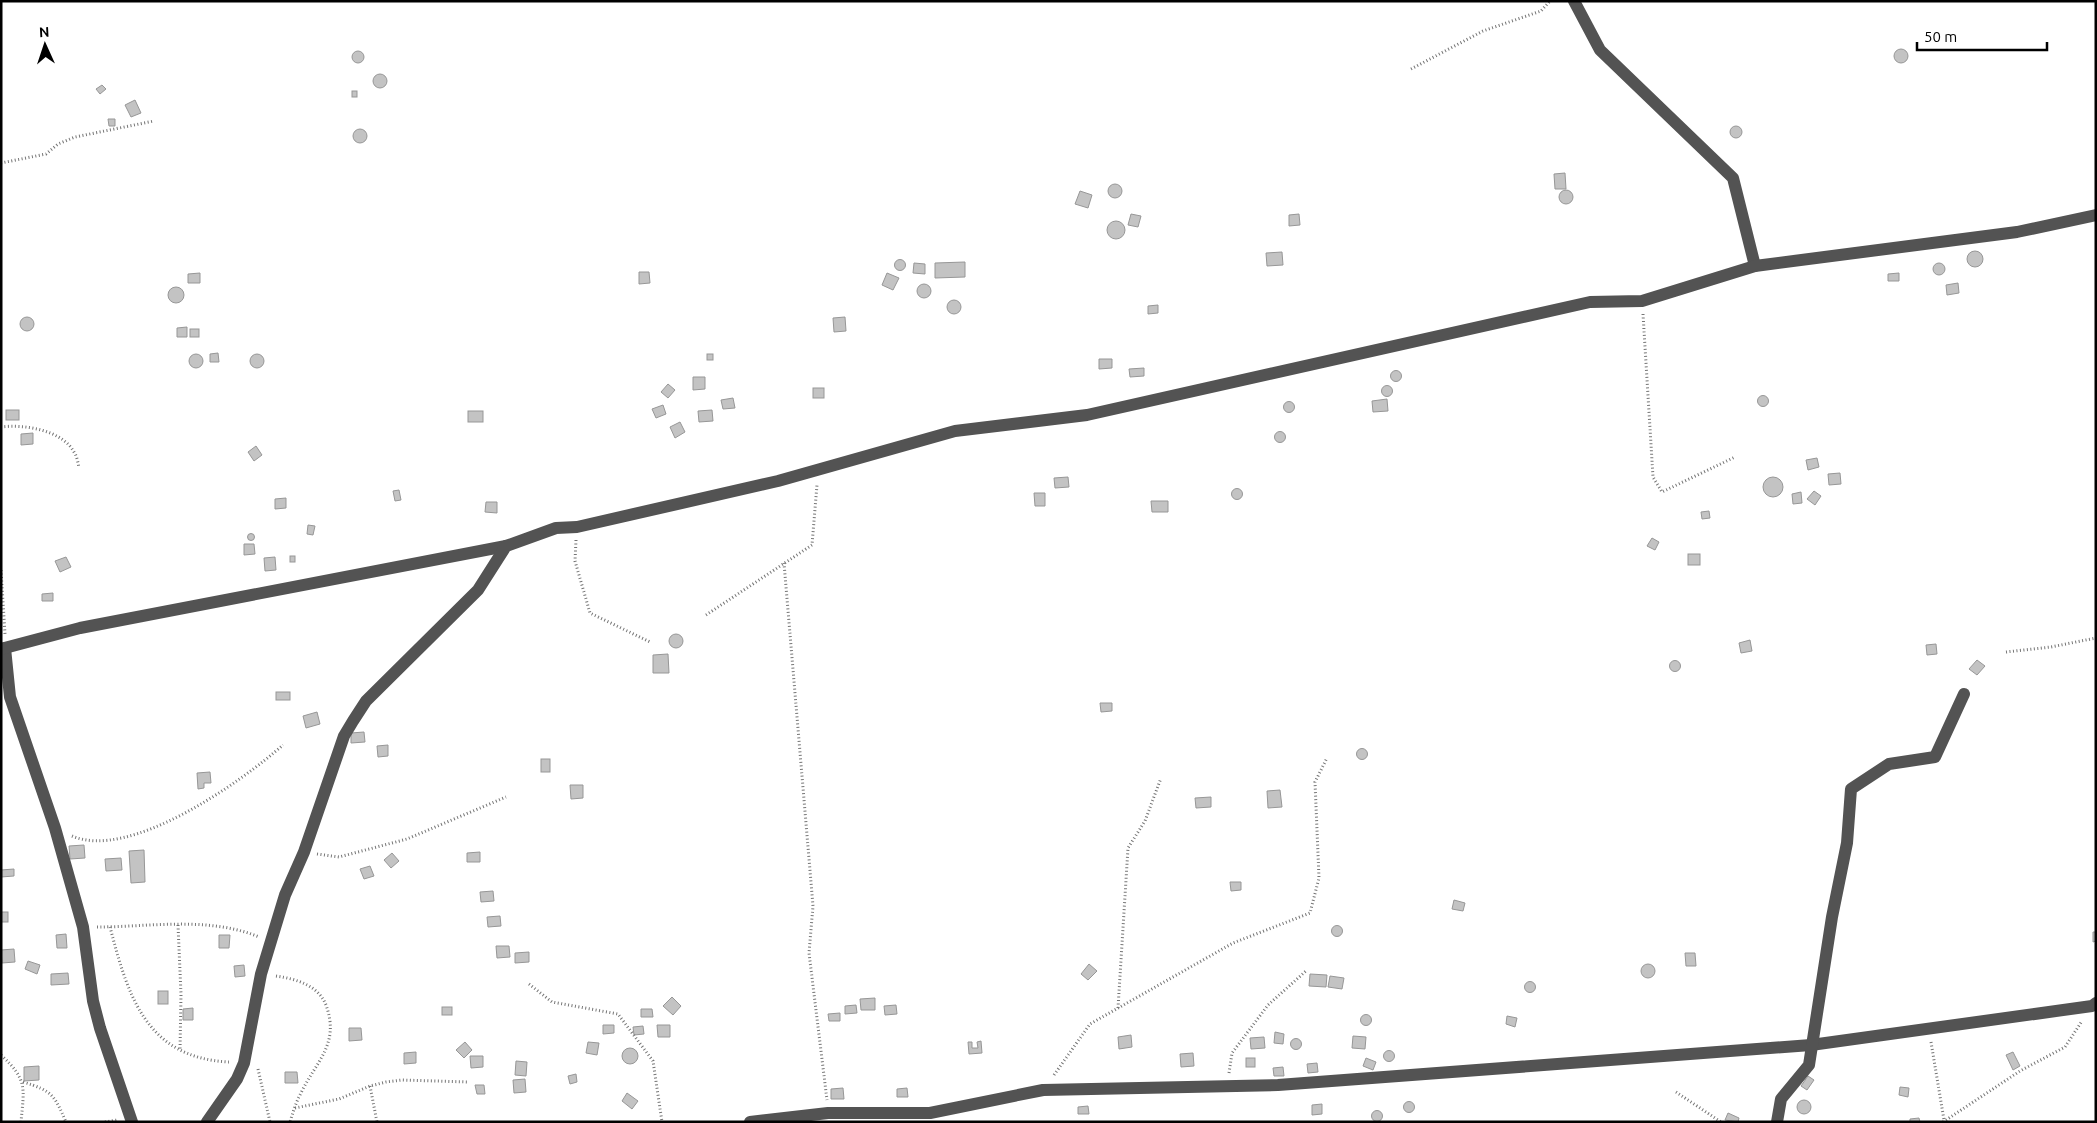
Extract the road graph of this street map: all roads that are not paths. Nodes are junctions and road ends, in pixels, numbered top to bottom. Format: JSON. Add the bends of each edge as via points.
{"nodes":[{"id":1,"x":1574,"y":1,"type":"edge"},
{"id":2,"x":2096,"y":215,"type":"edge"},
{"id":3,"x":1755,"y":266,"type":"junction"},
{"id":4,"x":506,"y":546,"type":"junction"},
{"id":5,"x":3,"y":648,"type":"edge"},
{"id":6,"x":1964,"y":694,"type":"dead end"},
{"id":7,"x":2094,"y":1005,"type":"edge"},
{"id":8,"x":1811,"y":1045,"type":"junction"},
{"id":9,"x":132,"y":1122,"type":"edge"},
{"id":10,"x":208,"y":1122,"type":"edge"},
{"id":11,"x":750,"y":1122,"type":"edge"},
{"id":12,"x":1777,"y":1122,"type":"edge"}],
"edges":[{"from":1,"to":3,"type":"street","via":[[1600,50],[1733,178]]},
{"from":2,"to":3,"type":"street","via":[[2017,232]]},
{"from":3,"to":4,"type":"street","via":[[1642,301],[1590,302],[1087,414],[955,431],[778,481],[577,527],[556,528]]},
{"from":4,"to":5,"type":"street","via":[[80,628]]},
{"from":4,"to":10,"type":"street","via":[[478,590],[366,701],[344,736],[270,941],[261,974],[250,1062]]},
{"from":5,"to":9,"type":"street","via":[[10,698],[55,828],[83,927],[100,1028]]},
{"from":6,"to":8,"type":"street","via":[[1935,757],[1889,764],[1851,789],[1846,843]]},
{"from":7,"to":8,"type":"street"},
{"from":8,"to":11,"type":"street","via":[[1297,1084],[1043,1090],[930,1112],[828,1113]]},
{"from":8,"to":12,"type":"street","via":[[1809,1065],[1781,1099]]}]}
